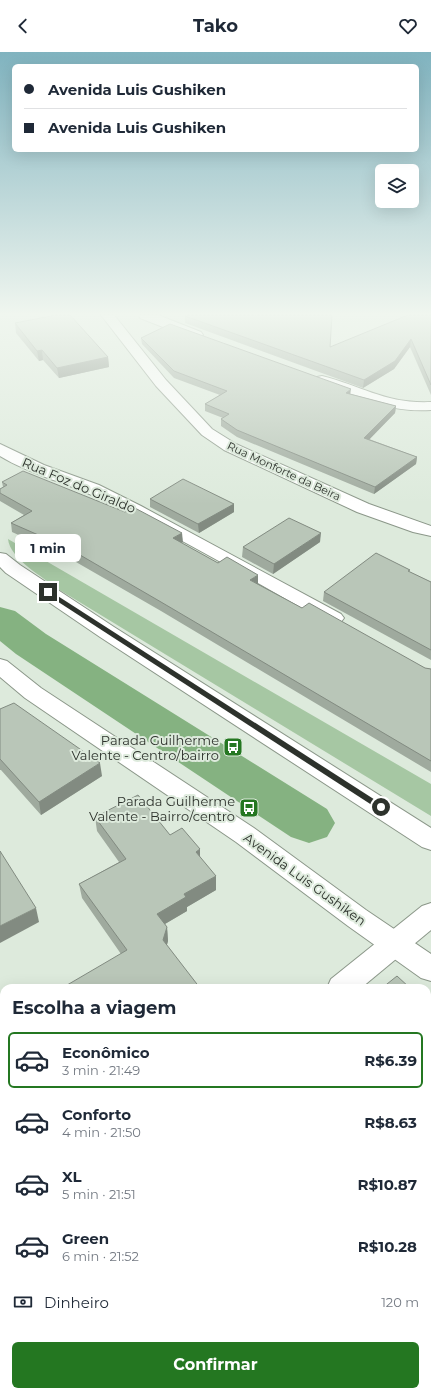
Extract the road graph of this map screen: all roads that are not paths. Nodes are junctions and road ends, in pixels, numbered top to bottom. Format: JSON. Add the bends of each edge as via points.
{"nodes":[{"id":1,"x":157,"y":378,"type":"edge"},
{"id":2,"x":315,"y":378,"type":"edge"},
{"id":3,"x":431,"y":406,"type":"edge"},
{"id":4,"x":0,"y":449,"type":"edge"},
{"id":5,"x":431,"y":531,"type":"edge"},
{"id":6,"x":0,"y":558,"type":"edge"},
{"id":7,"x":351,"y":627,"type":"edge"},
{"id":8,"x":0,"y":666,"type":"edge"},
{"id":9,"x":431,"y":840,"type":"edge"},
{"id":10,"x":431,"y":914,"type":"edge"},
{"id":11,"x":396,"y":944,"type":"junction"},
{"id":12,"x":431,"y":969,"type":"edge"},
{"id":13,"x":346,"y":984,"type":"edge"}],
"edges":[{"from":1,"to":5,"type":"street","name":"Rua Monforte da Beira","via":[[208,432],[230,447],[363,508]]},
{"from":2,"to":3,"type":"street","via":[[401,405]]},
{"from":4,"to":7,"type":"street","name":"Rua Foz do Giraldo","via":[[30,464],[89,486],[163,522]]},
{"from":6,"to":9,"type":"street","via":[[107,632]]},
{"from":8,"to":11,"type":"street","name":"Avenida Luis Gushiken","via":[[32,693],[245,834]]},
{"from":10,"to":11,"type":"street"},
{"from":11,"to":12,"type":"street","name":"Avenida Luis Gushiken"},
{"from":11,"to":13,"type":"street"}]}
